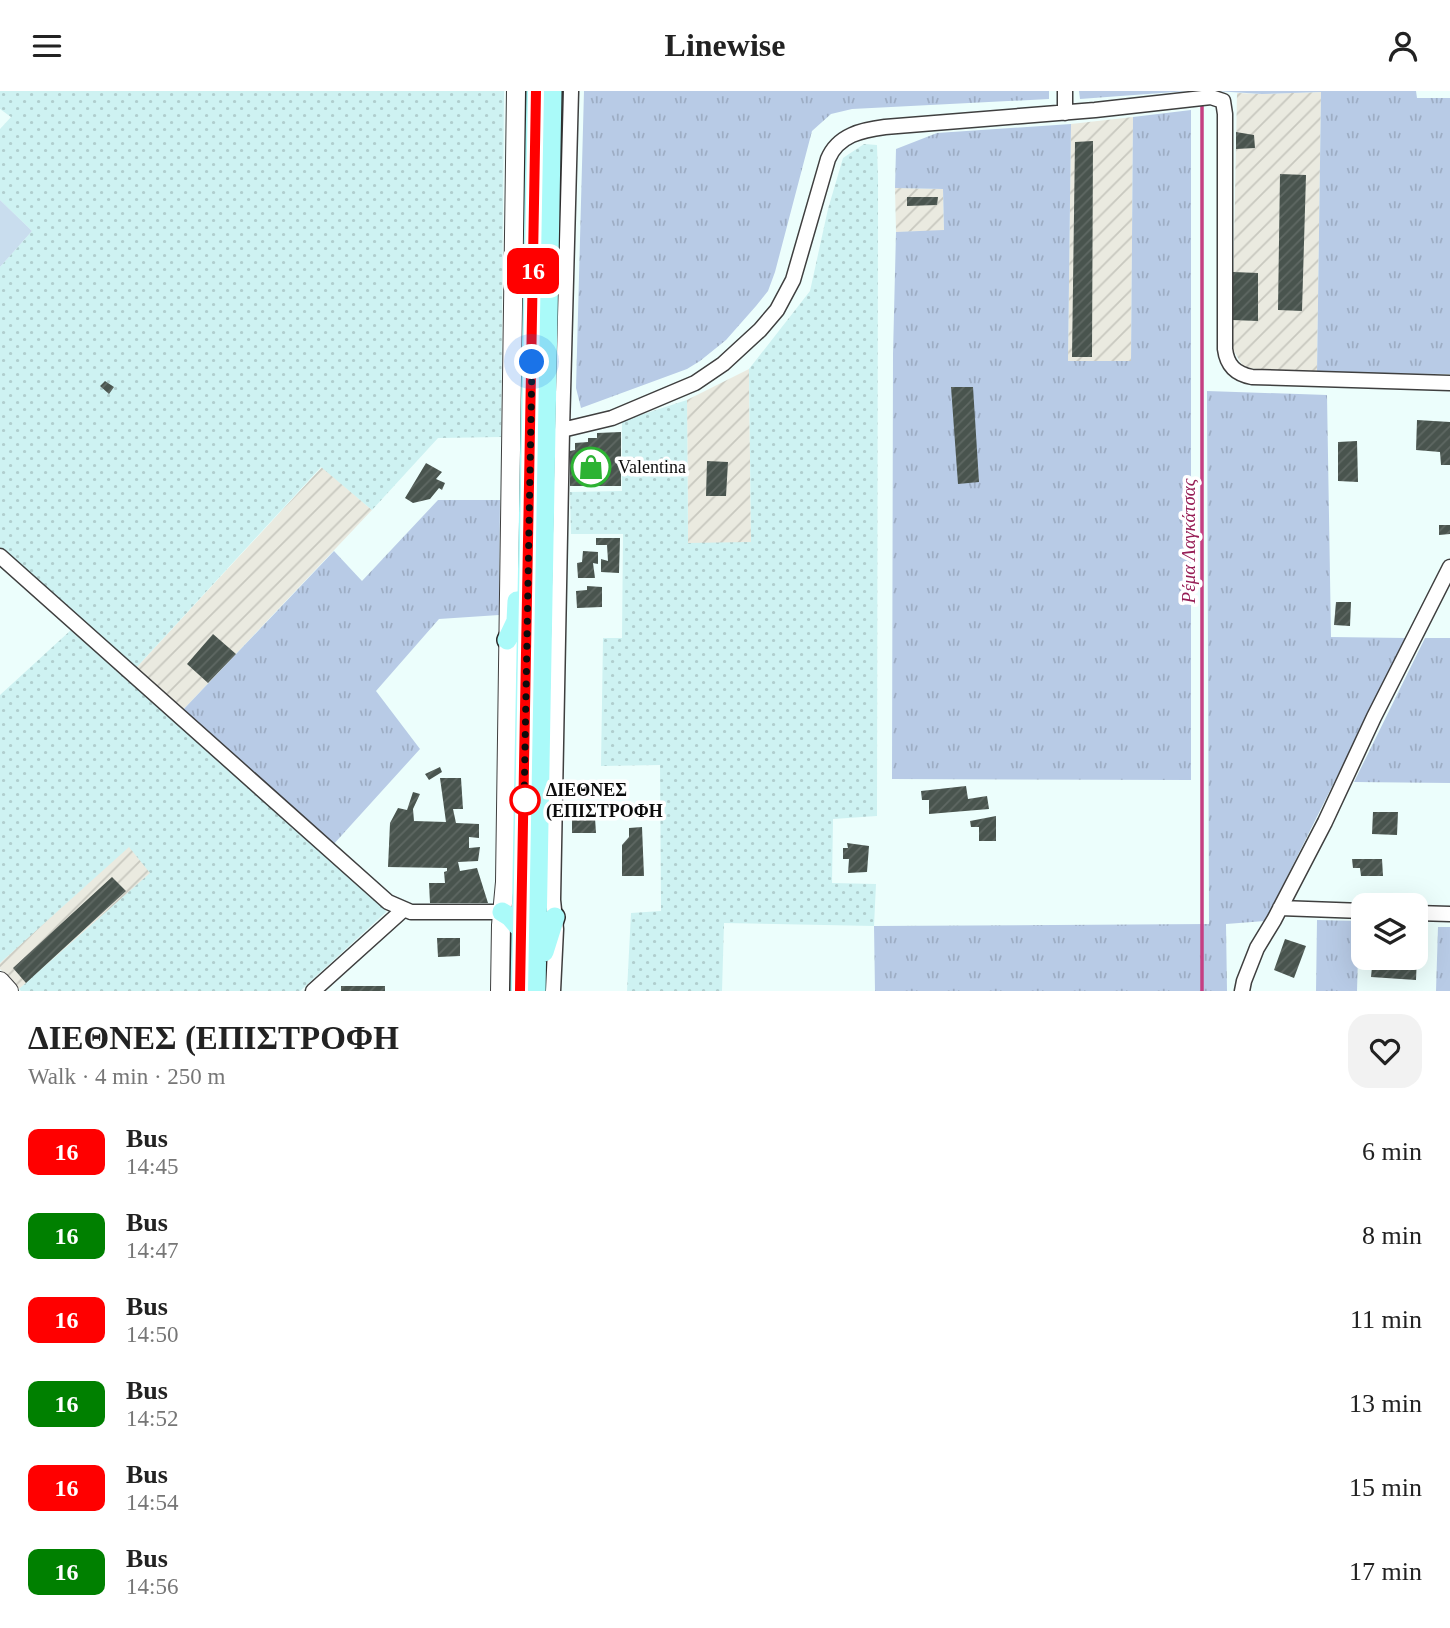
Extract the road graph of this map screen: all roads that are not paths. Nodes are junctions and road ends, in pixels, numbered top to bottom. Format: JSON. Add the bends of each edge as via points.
{"nodes":[{"id":1,"x":516,"y":91,"type":"edge"},
{"id":2,"x":536,"y":91,"type":"edge"},
{"id":3,"x":552,"y":91,"type":"edge"},
{"id":4,"x":571,"y":91,"type":"edge"},
{"id":5,"x":1065,"y":91,"type":"edge"},
{"id":6,"x":1065,"y":113,"type":"junction"},
{"id":7,"x":1450,"y":383,"type":"edge"},
{"id":8,"x":562,"y":430,"type":"junction"},
{"id":9,"x":530,"y":528,"type":"junction"},
{"id":10,"x":0,"y":556,"type":"edge"},
{"id":11,"x":1450,"y":567,"type":"edge"},
{"id":12,"x":507,"y":640,"type":"junction"},
{"id":13,"x":1280,"y":908,"type":"junction"},
{"id":14,"x":403,"y":910,"type":"junction"},
{"id":15,"x":1351,"y":911,"type":"edge"},
{"id":16,"x":502,"y":912,"type":"junction"},
{"id":17,"x":1428,"y":913,"type":"edge"},
{"id":18,"x":1450,"y":914,"type":"edge"},
{"id":19,"x":555,"y":917,"type":"junction"},
{"id":20,"x":522,"y":931,"type":"junction"},
{"id":21,"x":537,"y":969,"type":"junction"},
{"id":22,"x":0,"y":981,"type":"edge"},
{"id":23,"x":9,"y":991,"type":"edge"},
{"id":24,"x":313,"y":991,"type":"edge"},
{"id":25,"x":500,"y":991,"type":"edge"},
{"id":26,"x":520,"y":991,"type":"edge"},
{"id":27,"x":536,"y":991,"type":"edge"},
{"id":28,"x":553,"y":991,"type":"edge"},
{"id":29,"x":1242,"y":991,"type":"edge"}],
"edges":[{"from":1,"to":12,"type":"street"},
{"from":2,"to":9,"type":"main road"},
{"from":3,"to":21,"type":"main road"},
{"from":4,"to":8,"type":"street"},
{"from":5,"to":6,"type":"street"},
{"from":6,"to":7,"type":"street","via":[[1192,98],[1223,101],[1225,349],[1231,367],[1241,375]]},
{"from":6,"to":8,"type":"street","via":[[885,127],[840,141],[828,159],[789,289],[760,330],[695,383],[623,414]]},
{"from":8,"to":19,"type":"street"},
{"from":9,"to":12,"type":"main road","via":[[520,557],[516,621]]},
{"from":9,"to":20,"type":"main road"},
{"from":10,"to":14,"type":"street","via":[[364,883]]},
{"from":11,"to":13,"type":"street"},
{"from":12,"to":16,"type":"street"},
{"from":13,"to":15,"type":"street"},
{"from":13,"to":29,"type":"street","via":[[1257,948]]},
{"from":14,"to":16,"type":"street"},
{"from":14,"to":24,"type":"street"},
{"from":16,"to":20,"type":"main road"},
{"from":16,"to":25,"type":"street"},
{"from":17,"to":18,"type":"street"},
{"from":19,"to":21,"type":"main road"},
{"from":19,"to":28,"type":"street"},
{"from":20,"to":26,"type":"main road"},
{"from":21,"to":27,"type":"main road"},
{"from":22,"to":23,"type":"street"}]}
